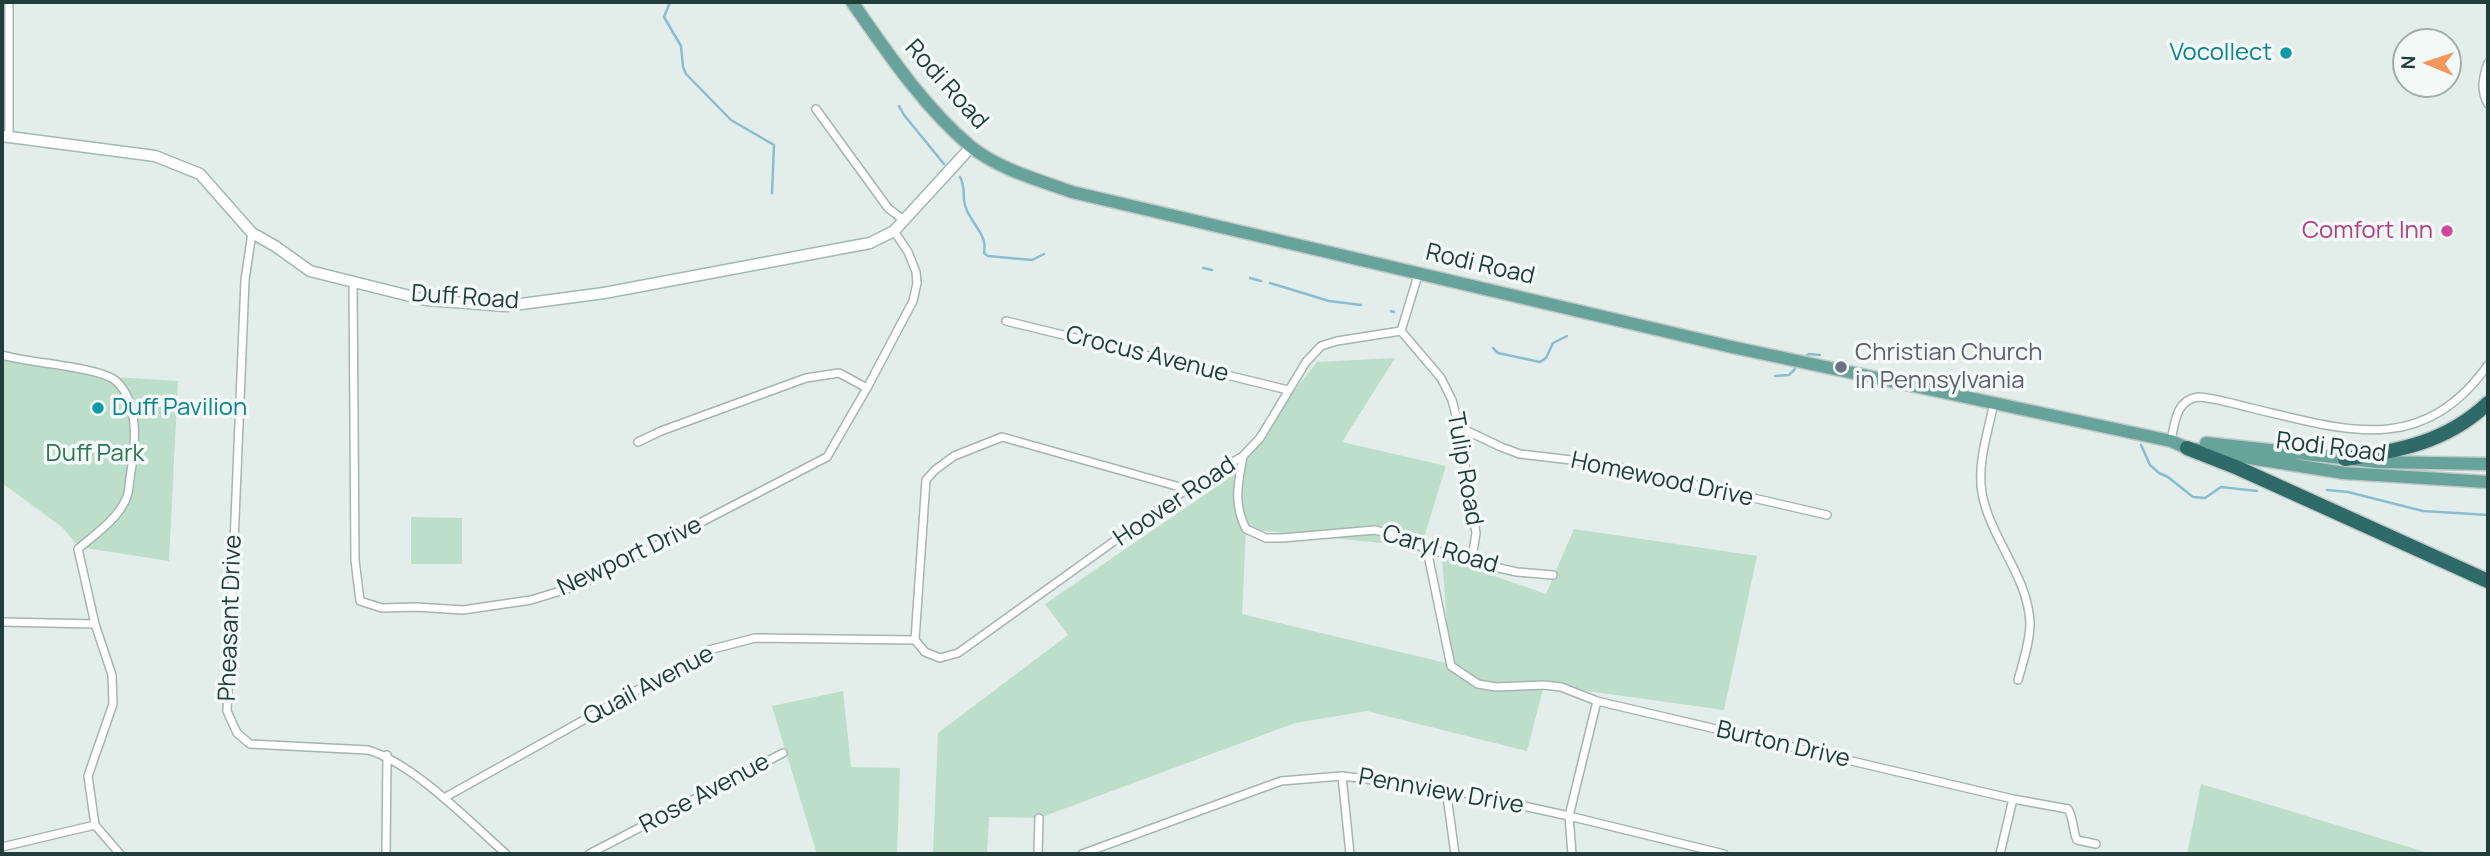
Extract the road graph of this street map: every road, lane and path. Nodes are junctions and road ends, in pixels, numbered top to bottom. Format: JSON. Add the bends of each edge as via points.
{"nodes":[{"id":1,"x":9,"y":2,"type":"edge"},
{"id":2,"x":852,"y":2,"type":"edge"},
{"id":3,"x":2488,"y":63,"type":"edge"},
{"id":4,"x":2488,"y":104,"type":"edge"},
{"id":5,"x":816,"y":109,"type":"dead end"},
{"id":6,"x":5,"y":136,"type":"edge"},
{"id":7,"x":971,"y":147,"type":"junction"},
{"id":8,"x":905,"y":221,"type":"junction"},
{"id":9,"x":894,"y":231,"type":"junction"},
{"id":10,"x":252,"y":233,"type":"junction"},
{"id":11,"x":1419,"y":272,"type":"junction"},
{"id":12,"x":353,"y":282,"type":"junction"},
{"id":13,"x":1006,"y":321,"type":"dead end"},
{"id":14,"x":1401,"y":331,"type":"junction"},
{"id":15,"x":2,"y":355,"type":"edge"},
{"id":16,"x":2488,"y":365,"type":"edge"},
{"id":17,"x":867,"y":388,"type":"junction"},
{"id":18,"x":1289,"y":390,"type":"junction"},
{"id":19,"x":1994,"y":403,"type":"junction"},
{"id":20,"x":2488,"y":404,"type":"edge"},
{"id":21,"x":1459,"y":427,"type":"junction"},
{"id":22,"x":2171,"y":441,"type":"junction"},
{"id":23,"x":638,"y":442,"type":"dead end"},
{"id":24,"x":2187,"y":447,"type":"junction"},
{"id":25,"x":1243,"y":456,"type":"junction"},
{"id":26,"x":2345,"y":459,"type":"junction"},
{"id":27,"x":2488,"y":464,"type":"edge"},
{"id":28,"x":2488,"y":482,"type":"edge"},
{"id":29,"x":1187,"y":489,"type":"junction"},
{"id":30,"x":1827,"y":516,"type":"dead end"},
{"id":31,"x":1427,"y":550,"type":"junction"},
{"id":32,"x":1468,"y":557,"type":"junction"},
{"id":33,"x":1553,"y":575,"type":"dead end"},
{"id":34,"x":2488,"y":581,"type":"edge"},
{"id":35,"x":2,"y":622,"type":"edge"},
{"id":36,"x":95,"y":624,"type":"junction"},
{"id":37,"x":915,"y":640,"type":"junction"},
{"id":38,"x":2018,"y":680,"type":"dead end"},
{"id":39,"x":1597,"y":701,"type":"junction"},
{"id":40,"x":783,"y":752,"type":"dead end"},
{"id":41,"x":387,"y":755,"type":"junction"},
{"id":42,"x":1342,"y":776,"type":"junction"},
{"id":43,"x":1446,"y":789,"type":"junction"},
{"id":44,"x":444,"y":798,"type":"junction"},
{"id":45,"x":2013,"y":799,"type":"junction"},
{"id":46,"x":1569,"y":816,"type":"junction"},
{"id":47,"x":1039,"y":818,"type":"dead end"},
{"id":48,"x":95,"y":825,"type":"junction"},
{"id":49,"x":2096,"y":844,"type":"dead end"},
{"id":50,"x":2,"y":847,"type":"edge"},
{"id":51,"x":120,"y":854,"type":"edge"},
{"id":52,"x":386,"y":854,"type":"edge"},
{"id":53,"x":506,"y":854,"type":"edge"},
{"id":54,"x":589,"y":854,"type":"edge"},
{"id":55,"x":1038,"y":854,"type":"edge"},
{"id":56,"x":1082,"y":854,"type":"edge"},
{"id":57,"x":1350,"y":854,"type":"edge"},
{"id":58,"x":1455,"y":854,"type":"edge"},
{"id":59,"x":1572,"y":854,"type":"edge"},
{"id":60,"x":1724,"y":854,"type":"edge"},
{"id":61,"x":2000,"y":854,"type":"edge"}],
"edges":[{"from":1,"to":6,"type":"street"},
{"from":2,"to":7,"type":"main road","name":"Rodi Road","via":[[918,92]]},
{"from":3,"to":4,"type":"street","via":[[2483,95]]},
{"from":5,"to":8,"type":"street","via":[[888,208]]},
{"from":6,"to":10,"type":"street","name":"Duff Road","via":[[155,156],[200,174]]},
{"from":7,"to":8,"type":"street","name":"Duff Road"},
{"from":7,"to":11,"type":"main road","name":"Rodi Road","via":[[1072,192]]},
{"from":8,"to":9,"type":"street","name":"Duff Road"},
{"from":9,"to":12,"type":"street","name":"Duff Road","via":[[864,245],[604,293],[506,306],[426,300]]},
{"from":9,"to":17,"type":"street","name":"Newport Drive","via":[[913,262],[916,288]]},
{"from":10,"to":12,"type":"street","name":"Duff Road","via":[[310,271]]},
{"from":10,"to":41,"type":"street","name":"Pheasant Drive","via":[[245,280],[227,711],[237,733],[250,744]]},
{"from":11,"to":14,"type":"street"},
{"from":11,"to":19,"type":"main road","name":"Rodi Road","via":[[1732,347]]},
{"from":12,"to":17,"type":"street","name":"Newport Drive","via":[[355,560],[360,601],[382,608],[463,610],[531,600],[580,585],[827,457]]},
{"from":13,"to":18,"type":"street","name":"Crocus Avenue"},
{"from":14,"to":18,"type":"street","name":"Hoover Road","via":[[1321,346]]},
{"from":14,"to":21,"type":"street","name":"Tulip Road","via":[[1441,378]]},
{"from":15,"to":36,"type":"street","via":[[88,370],[116,380],[127,397],[135,423],[126,499],[110,521],[78,549]]},
{"from":16,"to":22,"type":"street","via":[[2453,403],[2407,426],[2369,432],[2341,429],[2198,397],[2180,407]]},
{"from":17,"to":23,"type":"street","via":[[839,373],[806,378]]},
{"from":18,"to":25,"type":"street","name":"Hoover Road","via":[[1260,438]]},
{"from":19,"to":22,"type":"main road","name":"Rodi Road"},
{"from":19,"to":38,"type":"street","via":[[1981,463],[1981,489],[2027,604],[2029,634]]},
{"from":20,"to":26,"type":"highway","via":[[2456,428],[2417,446]]},
{"from":21,"to":30,"type":"street","name":"Homewood Drive","via":[[1520,454],[1606,464]]},
{"from":21,"to":32,"type":"street","name":"Tulip Road","via":[[1476,533]]},
{"from":22,"to":24,"type":"main road","name":"Rodi Road"},
{"from":22,"to":26,"type":"main road","name":"Rodi Road"},
{"from":24,"to":28,"type":"main road","name":"Rodi Road","via":[[2322,471]]},
{"from":24,"to":34,"type":"highway"},
{"from":25,"to":29,"type":"street","name":"Hoover Road"},
{"from":25,"to":31,"type":"street","name":"Caryl Road","via":[[1236,494],[1245,529],[1266,538],[1375,530]]},
{"from":26,"to":27,"type":"main road","name":"Rodi Road"},
{"from":29,"to":37,"type":"street","name":"Hoover Road","via":[[958,653],[940,658],[925,652]]},
{"from":29,"to":37,"type":"street","via":[[1002,437],[954,456],[926,480]]},
{"from":31,"to":32,"type":"street","name":"Caryl Road"},
{"from":31,"to":39,"type":"street","name":"Burton Drive","via":[[1451,666],[1478,684],[1561,687]]},
{"from":32,"to":33,"type":"street","name":"Caryl Road","via":[[1517,572]]},
{"from":35,"to":36,"type":"street"},
{"from":36,"to":48,"type":"street","via":[[112,675],[113,704],[88,776]]},
{"from":37,"to":44,"type":"street","name":"Quail Avenue","via":[[755,638],[709,650]]},
{"from":39,"to":45,"type":"street","name":"Burton Drive"},
{"from":39,"to":46,"type":"street"},
{"from":40,"to":54,"type":"street","name":"Rose Avenue"},
{"from":41,"to":44,"type":"street","name":"Pheasant Drive"},
{"from":41,"to":52,"type":"street"},
{"from":42,"to":43,"type":"street","name":"Pennview Drive"},
{"from":42,"to":56,"type":"street","name":"Pennview Drive","via":[[1281,780]]},
{"from":42,"to":57,"type":"street"},
{"from":43,"to":46,"type":"street","name":"Pennview Drive"},
{"from":43,"to":58,"type":"street"},
{"from":44,"to":53,"type":"street","name":"Pheasant Drive"},
{"from":45,"to":49,"type":"street","name":"Burton Drive","via":[[2068,809],[2077,840]]},
{"from":45,"to":61,"type":"street"},
{"from":46,"to":59,"type":"street"},
{"from":46,"to":60,"type":"street","name":"Pennview Drive"},
{"from":47,"to":55,"type":"street"},
{"from":48,"to":50,"type":"street"},
{"from":48,"to":51,"type":"street"}]}
